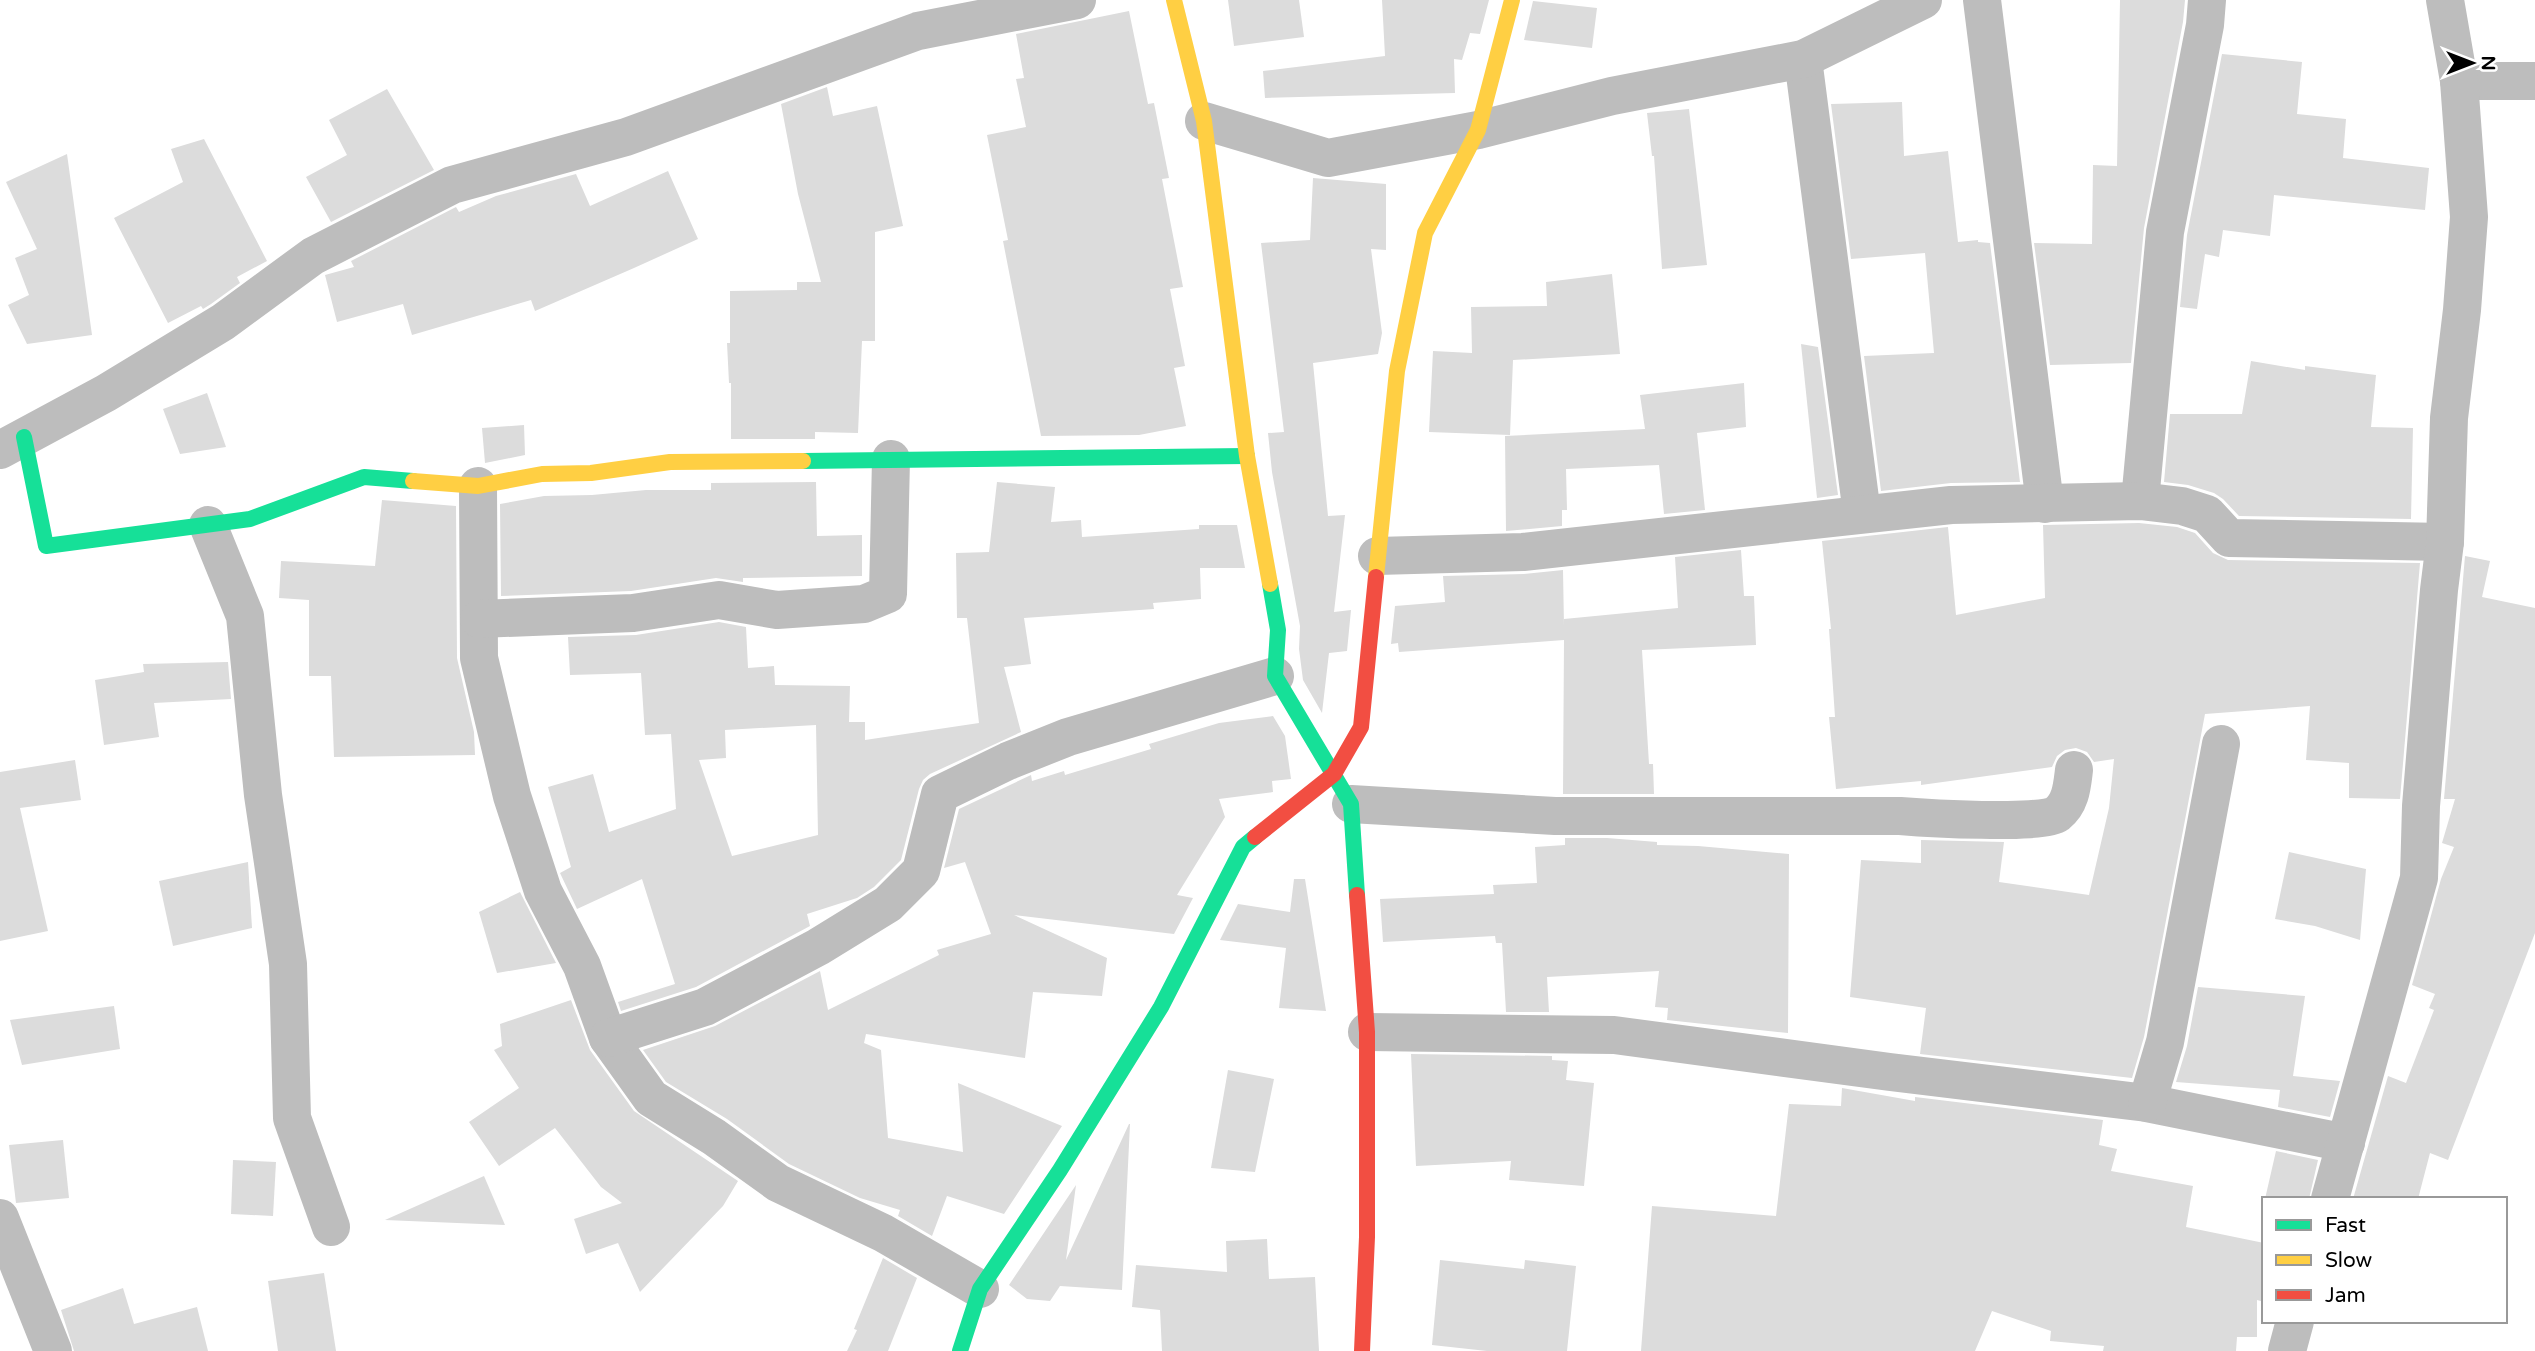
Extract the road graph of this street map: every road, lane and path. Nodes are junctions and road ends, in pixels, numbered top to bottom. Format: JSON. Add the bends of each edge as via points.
{"nodes":[{"id":1,"x":1077,"y":0,"type":"edge"},
{"id":2,"x":1174,"y":0,"type":"edge"},
{"id":3,"x":1512,"y":0,"type":"edge"},
{"id":4,"x":1923,"y":0,"type":"edge"},
{"id":5,"x":1982,"y":0,"type":"edge"},
{"id":6,"x":2207,"y":0,"type":"edge"},
{"id":7,"x":2445,"y":0,"type":"edge"},
{"id":8,"x":1872,"y":12,"type":"edge"},
{"id":9,"x":1803,"y":59,"type":"junction"},
{"id":10,"x":2459,"y":81,"type":"junction"},
{"id":11,"x":2535,"y":81,"type":"edge"},
{"id":12,"x":1203,"y":121,"type":"junction"},
{"id":13,"x":1478,"y":130,"type":"junction"},
{"id":14,"x":12,"y":444,"type":"edge"},
{"id":15,"x":1247,"y":456,"type":"junction"},
{"id":16,"x":891,"y":459,"type":"junction"},
{"id":17,"x":478,"y":486,"type":"junction"},
{"id":18,"x":2140,"y":501,"type":"junction"},
{"id":19,"x":2045,"y":504,"type":"junction"},
{"id":20,"x":1862,"y":514,"type":"junction"},
{"id":21,"x":208,"y":524,"type":"junction"},
{"id":22,"x":2445,"y":542,"type":"junction"},
{"id":23,"x":1377,"y":556,"type":"junction"},
{"id":24,"x":479,"y":619,"type":"junction"},
{"id":25,"x":1275,"y":676,"type":"junction"},
{"id":26,"x":2221,"y":744,"type":"dead end"},
{"id":27,"x":2074,"y":770,"type":"dead end"},
{"id":28,"x":1343,"y":789,"type":"junction"},
{"id":29,"x":1367,"y":1032,"type":"junction"},
{"id":30,"x":608,"y":1038,"type":"junction"},
{"id":31,"x":2147,"y":1103,"type":"junction"},
{"id":32,"x":2346,"y":1143,"type":"junction"},
{"id":33,"x":2331,"y":1197,"type":"edge"},
{"id":34,"x":0,"y":1218,"type":"edge"},
{"id":35,"x":331,"y":1227,"type":"dead end"},
{"id":36,"x":980,"y":1289,"type":"junction"},
{"id":37,"x":2294,"y":1323,"type":"edge"},
{"id":38,"x":53,"y":1351,"type":"edge"},
{"id":39,"x":960,"y":1351,"type":"edge"},
{"id":40,"x":1362,"y":1351,"type":"edge"},
{"id":41,"x":2287,"y":1351,"type":"edge"}],
"edges":[{"from":1,"to":14,"type":"street","via":[[918,31],[626,137],[452,185],[313,256],[223,322]]},
{"from":2,"to":12,"type":"street"},
{"from":3,"to":13,"type":"street"},
{"from":4,"to":8,"type":"street"},
{"from":5,"to":19,"type":"street"},
{"from":6,"to":18,"type":"street","via":[[2165,232]]},
{"from":7,"to":10,"type":"street"},
{"from":8,"to":9,"type":"street"},
{"from":9,"to":13,"type":"street","via":[[1612,96]]},
{"from":9,"to":20,"type":"street"},
{"from":10,"to":11,"type":"street"},
{"from":10,"to":22,"type":"street","via":[[2469,217],[2449,418]]},
{"from":12,"to":13,"type":"street","via":[[1328,158]]},
{"from":12,"to":15,"type":"street"},
{"from":13,"to":23,"type":"street","via":[[1425,233],[1397,371]]},
{"from":14,"to":21,"type":"street","via":[[47,546]]},
{"from":15,"to":16,"type":"street"},
{"from":15,"to":25,"type":"street","via":[[1278,630]]},
{"from":16,"to":17,"type":"street","via":[[670,462],[592,473],[542,474]]},
{"from":16,"to":24,"type":"street","via":[[888,594],[864,604],[777,610],[719,600],[632,613]]},
{"from":17,"to":21,"type":"street","via":[[364,477],[250,519]]},
{"from":17,"to":24,"type":"street"},
{"from":18,"to":19,"type":"street"},
{"from":18,"to":22,"type":"street","via":[[2207,514],[2229,538]]},
{"from":19,"to":20,"type":"street","via":[[1951,505]]},
{"from":20,"to":23,"type":"street","via":[[1523,552]]},
{"from":21,"to":35,"type":"street","via":[[245,616],[263,795],[288,964],[292,1118]]},
{"from":22,"to":32,"type":"street","via":[[2421,806],[2419,878]]},
{"from":23,"to":28,"type":"street","via":[[1361,727]]},
{"from":24,"to":30,"type":"street","via":[[479,658],[512,796],[543,891],[582,966]]},
{"from":25,"to":28,"type":"street"},
{"from":25,"to":30,"type":"street","via":[[1068,737],[940,794],[921,871],[888,904],[705,1007]]},
{"from":26,"to":31,"type":"street","via":[[2165,1042]]},
{"from":27,"to":28,"type":"street","via":[[2068,801],[2055,816],[2034,819],[1555,816]]},
{"from":28,"to":29,"type":"street"},
{"from":28,"to":36,"type":"street","via":[[1243,847],[1161,1007]]},
{"from":29,"to":31,"type":"street","via":[[1614,1035]]},
{"from":29,"to":40,"type":"street"},
{"from":30,"to":36,"type":"street","via":[[651,1097],[778,1184],[883,1233]]},
{"from":31,"to":32,"type":"street"},
{"from":32,"to":33,"type":"street"},
{"from":34,"to":38,"type":"street"},
{"from":36,"to":39,"type":"street"},
{"from":37,"to":41,"type":"street"}]}
